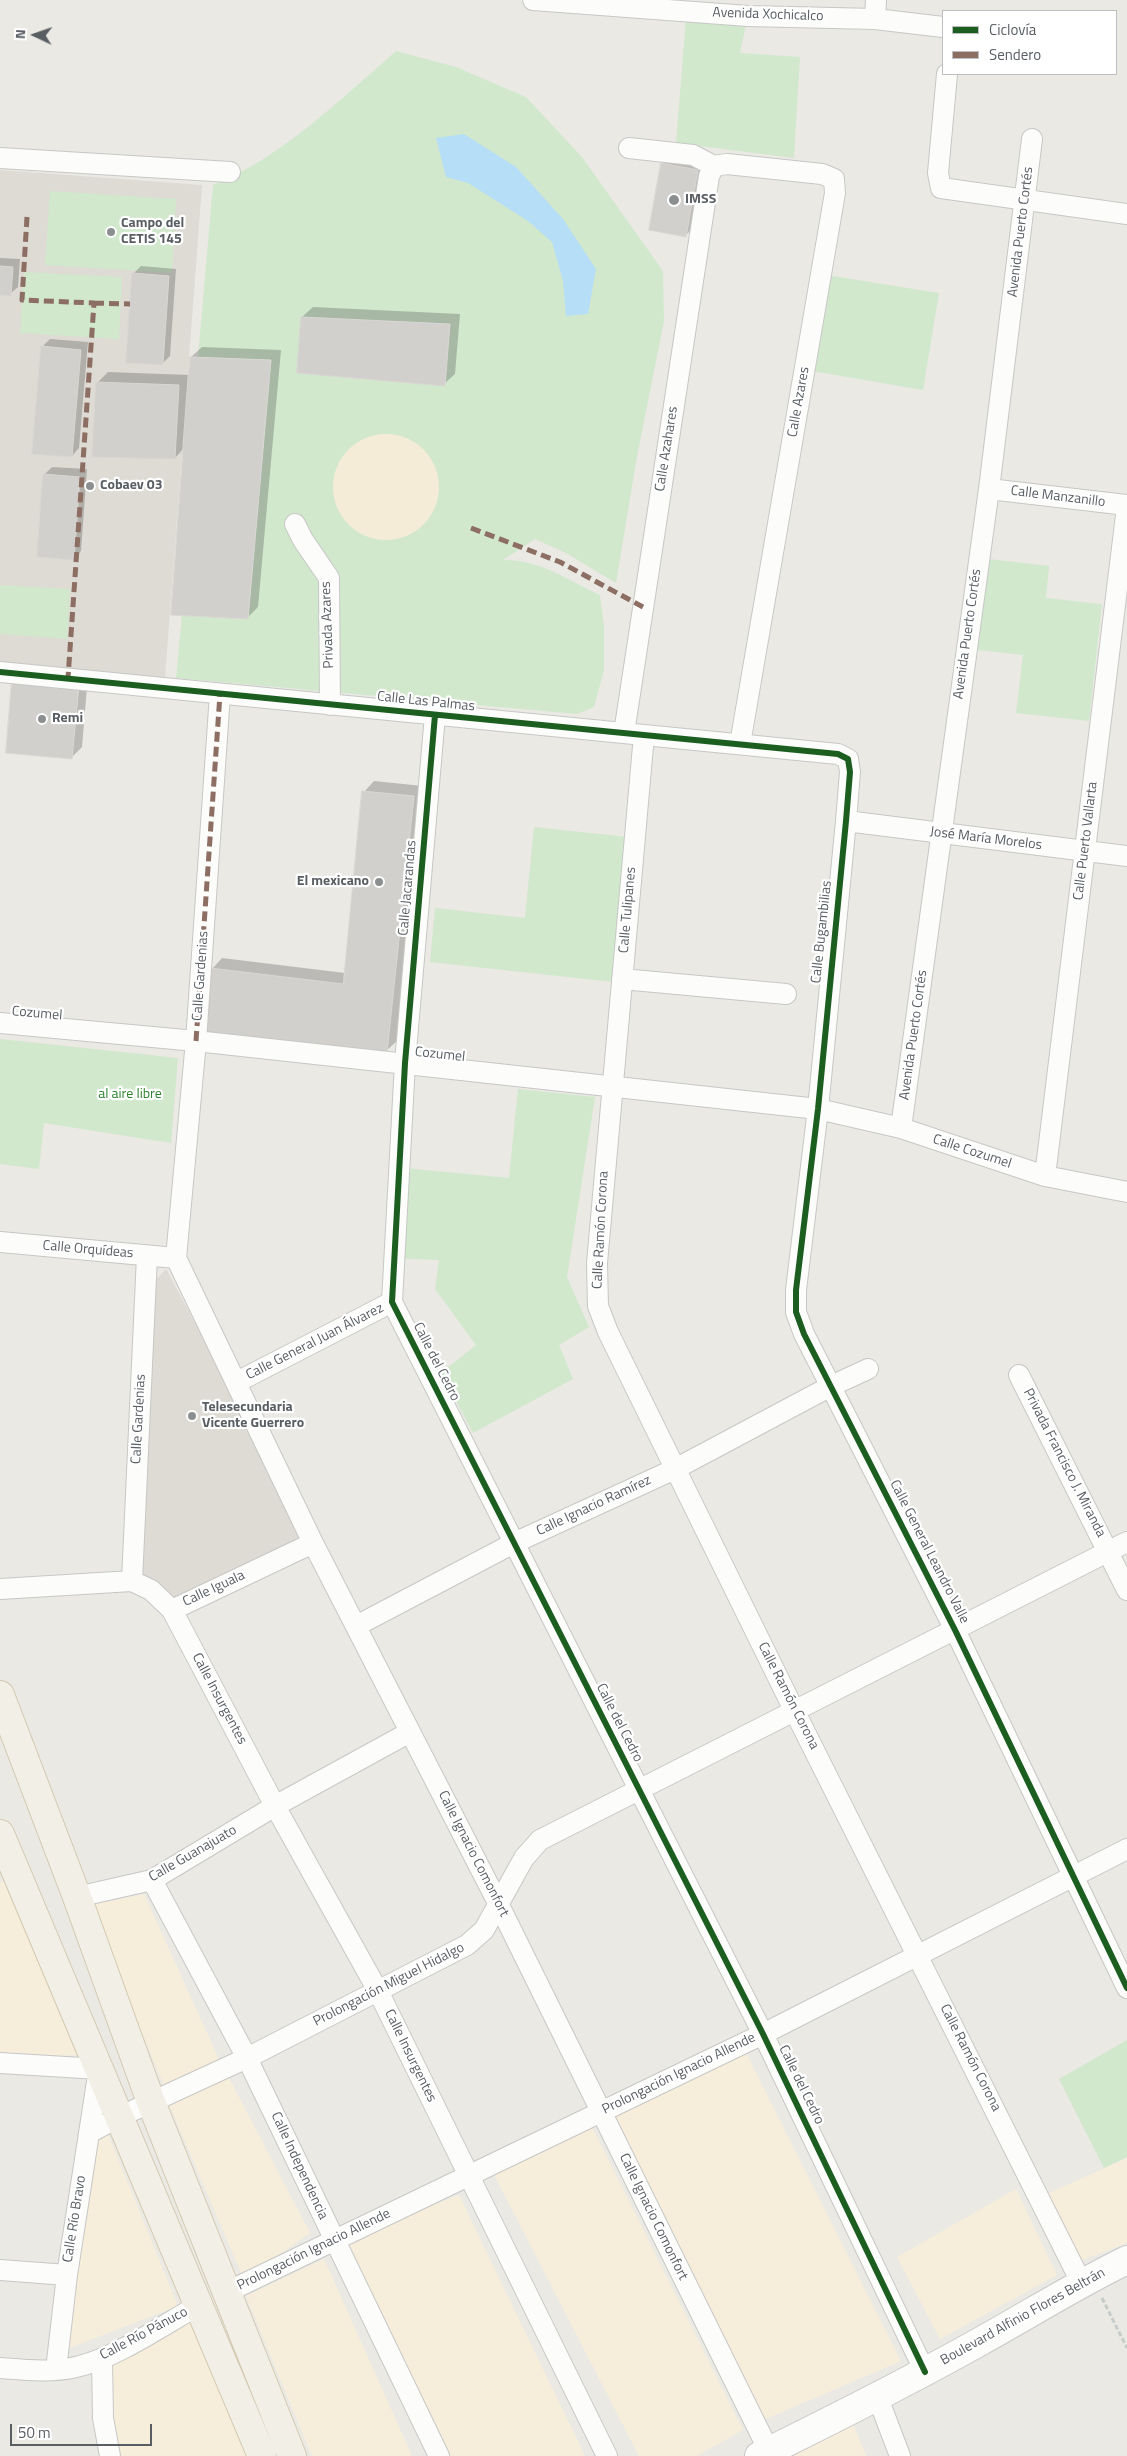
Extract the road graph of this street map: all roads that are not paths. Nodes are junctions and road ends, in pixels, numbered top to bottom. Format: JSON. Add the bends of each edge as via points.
{"nodes":[{"id":1,"x":532,"y":0,"type":"edge"},
{"id":2,"x":876,"y":9,"type":"edge"},
{"id":3,"x":942,"y":26,"type":"edge"},
{"id":4,"x":947,"y":75,"type":"edge"},
{"id":5,"x":1032,"y":139,"type":"dead end"},
{"id":6,"x":629,"y":148,"type":"dead end"},
{"id":7,"x":0,"y":158,"type":"edge"},
{"id":8,"x":714,"y":166,"type":"junction"},
{"id":9,"x":230,"y":172,"type":"dead end"},
{"id":10,"x":1026,"y":200,"type":"junction"},
{"id":11,"x":1127,"y":214,"type":"edge"},
{"id":12,"x":988,"y":489,"type":"junction"},
{"id":13,"x":1127,"y":506,"type":"edge"},
{"id":14,"x":295,"y":524,"type":"dead end"},
{"id":15,"x":0,"y":672,"type":"edge"},
{"id":16,"x":220,"y":694,"type":"junction"},
{"id":17,"x":330,"y":705,"type":"junction"},
{"id":18,"x":435,"y":715,"type":"junction"},
{"id":19,"x":624,"y":733,"type":"junction"},
{"id":20,"x":644,"y":735,"type":"junction"},
{"id":21,"x":740,"y":744,"type":"junction"},
{"id":22,"x":848,"y":759,"type":"joint"},
{"id":23,"x":846,"y":821,"type":"junction"},
{"id":24,"x":941,"y":834,"type":"junction"},
{"id":25,"x":1085,"y":851,"type":"junction"},
{"id":26,"x":1127,"y":856,"type":"edge"},
{"id":27,"x":622,"y":979,"type":"junction"},
{"id":28,"x":786,"y":994,"type":"dead end"},
{"id":29,"x":0,"y":1023,"type":"edge"},
{"id":30,"x":196,"y":1041,"type":"junction"},
{"id":31,"x":405,"y":1063,"type":"junction"},
{"id":32,"x":612,"y":1086,"type":"junction"},
{"id":33,"x":818,"y":1109,"type":"junction"},
{"id":34,"x":901,"y":1128,"type":"junction"},
{"id":35,"x":1045,"y":1176,"type":"junction"},
{"id":36,"x":1127,"y":1192,"type":"edge"},
{"id":37,"x":0,"y":1242,"type":"edge"},
{"id":38,"x":147,"y":1256,"type":"junction"},
{"id":39,"x":176,"y":1258,"type":"junction"},
{"id":40,"x":392,"y":1302,"type":"junction"},
{"id":41,"x":868,"y":1369,"type":"dead end"},
{"id":42,"x":1019,"y":1375,"type":"dead end"},
{"id":43,"x":237,"y":1382,"type":"junction"},
{"id":44,"x":832,"y":1386,"type":"junction"},
{"id":45,"x":675,"y":1469,"type":"junction"},
{"id":46,"x":1127,"y":1542,"type":"edge"},
{"id":47,"x":313,"y":1543,"type":"junction"},
{"id":48,"x":514,"y":1543,"type":"junction"},
{"id":49,"x":1108,"y":1551,"type":"junction"},
{"id":50,"x":132,"y":1581,"type":"junction"},
{"id":51,"x":0,"y":1589,"type":"edge"},
{"id":52,"x":1127,"y":1590,"type":"edge"},
{"id":53,"x":172,"y":1610,"type":"junction"},
{"id":54,"x":356,"y":1626,"type":"junction"},
{"id":55,"x":955,"y":1630,"type":"junction"},
{"id":56,"x":0,"y":1695,"type":"edge"},
{"id":57,"x":795,"y":1712,"type":"junction"},
{"id":58,"x":410,"y":1732,"type":"junction"},
{"id":59,"x":639,"y":1791,"type":"junction"},
{"id":60,"x":275,"y":1806,"type":"junction"},
{"id":61,"x":0,"y":1834,"type":"edge"},
{"id":62,"x":1127,"y":1849,"type":"edge"},
{"id":63,"x":7,"y":1871,"type":"edge"},
{"id":64,"x":1072,"y":1876,"type":"junction"},
{"id":65,"x":152,"y":1880,"type":"junction"},
{"id":66,"x":77,"y":1897,"type":"junction"},
{"id":67,"x":499,"y":1905,"type":"junction"},
{"id":68,"x":918,"y":1954,"type":"junction"},
{"id":69,"x":1127,"y":1988,"type":"edge"},
{"id":70,"x":378,"y":1991,"type":"junction"},
{"id":71,"x":763,"y":2034,"type":"junction"},
{"id":72,"x":247,"y":2058,"type":"junction"},
{"id":73,"x":0,"y":2063,"type":"edge"},
{"id":74,"x":99,"y":2069,"type":"junction"},
{"id":75,"x":151,"y":2102,"type":"junction"},
{"id":76,"x":601,"y":2112,"type":"junction"},
{"id":77,"x":119,"y":2117,"type":"junction"},
{"id":78,"x":89,"y":2133,"type":"junction"},
{"id":79,"x":469,"y":2175,"type":"junction"},
{"id":80,"x":334,"y":2240,"type":"junction"},
{"id":81,"x":1127,"y":2260,"type":"edge"},
{"id":82,"x":0,"y":2270,"type":"edge"},
{"id":83,"x":67,"y":2275,"type":"junction"},
{"id":84,"x":1086,"y":2279,"type":"junction"},
{"id":85,"x":227,"y":2292,"type":"junction"},
{"id":86,"x":199,"y":2305,"type":"junction"},
{"id":87,"x":102,"y":2358,"type":"junction"},
{"id":88,"x":0,"y":2368,"type":"edge"},
{"id":89,"x":56,"y":2370,"type":"junction"},
{"id":90,"x":925,"y":2372,"type":"junction"},
{"id":91,"x":878,"y":2398,"type":"junction"},
{"id":92,"x":764,"y":2454,"type":"edge"},
{"id":93,"x":110,"y":2456,"type":"edge"},
{"id":94,"x":262,"y":2456,"type":"edge"},
{"id":95,"x":292,"y":2456,"type":"edge"},
{"id":96,"x":439,"y":2456,"type":"edge"},
{"id":97,"x":607,"y":2456,"type":"edge"},
{"id":98,"x":900,"y":2456,"type":"edge"}],
"edges":[{"from":1,"to":2,"type":"street","name":"Avenida Xochicalco","via":[[748,16]]},
{"from":2,"to":3,"type":"street","name":"Avenida Xochicalco"},
{"from":4,"to":10,"type":"street","via":[[938,173],[941,188]]},
{"from":5,"to":10,"type":"street","name":"Avenida Puerto Cortés"},
{"from":6,"to":8,"type":"street","via":[[693,154]]},
{"from":7,"to":9,"type":"street"},
{"from":8,"to":19,"type":"street","name":"Calle Azahares","via":[[709,176]]},
{"from":8,"to":21,"type":"street","name":"Calle Azares","via":[[727,164],[822,174],[834,179],[835,193]]},
{"from":10,"to":11,"type":"street"},
{"from":10,"to":12,"type":"street","name":"Avenida Puerto Cortés"},
{"from":12,"to":13,"type":"street","name":"Calle Manzanillo"},
{"from":12,"to":24,"type":"street","name":"Avenida Puerto Cortés"},
{"from":13,"to":25,"type":"street","name":"Calle Puerto Vallarta"},
{"from":14,"to":17,"type":"street","name":"Privada Azares","via":[[329,578]]},
{"from":15,"to":16,"type":"street","name":"Calle Las Palmas"},
{"from":16,"to":17,"type":"street","name":"Calle Las Palmas"},
{"from":16,"to":30,"type":"street","name":"Calle Gardenias"},
{"from":17,"to":18,"type":"street","name":"Calle Las Palmas"},
{"from":18,"to":19,"type":"street","name":"Calle Las Palmas"},
{"from":18,"to":31,"type":"street","name":"Calle Jacarandas"},
{"from":19,"to":20,"type":"street","name":"Calle Las Palmas"},
{"from":20,"to":21,"type":"street","name":"Calle Las Palmas"},
{"from":20,"to":27,"type":"street","name":"Calle Tulipanes"},
{"from":21,"to":22,"type":"street","name":"Calle Las Palmas","via":[[838,754]]},
{"from":22,"to":23,"type":"street","name":"Calle Bugambilias"},
{"from":23,"to":24,"type":"street","name":"José María Morelos"},
{"from":23,"to":33,"type":"street","name":"Calle Bugambilias"},
{"from":24,"to":25,"type":"street","name":"José María Morelos"},
{"from":24,"to":34,"type":"street","name":"Avenida Puerto Cortés"},
{"from":25,"to":26,"type":"street","name":"José María Morelos"},
{"from":25,"to":35,"type":"street","name":"Calle Puerto Vallarta"},
{"from":27,"to":28,"type":"street"},
{"from":27,"to":32,"type":"street","name":"Calle Tulipanes"},
{"from":29,"to":30,"type":"street","name":"Cozumel"},
{"from":30,"to":31,"type":"street","name":"Cozumel"},
{"from":30,"to":39,"type":"street","name":"Calle Gardenias"},
{"from":31,"to":32,"type":"street","name":"Cozumel"},
{"from":31,"to":40,"type":"street","name":"Calle del Cedro"},
{"from":32,"to":33,"type":"street","name":"Cozumel"},
{"from":32,"to":45,"type":"street","name":"Calle Ramón Corona","via":[[597,1263],[598,1306]]},
{"from":33,"to":34,"type":"street","name":"Calle Cozumel"},
{"from":33,"to":44,"type":"street","name":"Calle General Leandro Valle","via":[[796,1312]]},
{"from":34,"to":35,"type":"street","name":"Calle Cozumel"},
{"from":35,"to":36,"type":"street","name":"Calle Cozumel"},
{"from":37,"to":38,"type":"street","name":"Calle Orquídeas"},
{"from":38,"to":39,"type":"street","name":"Calle Orquídeas"},
{"from":38,"to":50,"type":"street","name":"Calle Gardenias"},
{"from":39,"to":43,"type":"street","name":"Calle Ignacio Comonfort"},
{"from":40,"to":43,"type":"street","name":"Calle General Juan Álvarez"},
{"from":40,"to":48,"type":"street","name":"Calle del Cedro"},
{"from":41,"to":44,"type":"street","name":"Calle Ignacio Ramírez"},
{"from":42,"to":49,"type":"street","name":"Privada Francisco J. Miranda"},
{"from":43,"to":47,"type":"street","name":"Calle Ignacio Comonfort"},
{"from":44,"to":45,"type":"street","name":"Calle Ignacio Ramírez"},
{"from":44,"to":55,"type":"street","name":"Calle General Leandro Valle"},
{"from":45,"to":48,"type":"street","name":"Calle Ignacio Ramírez"},
{"from":45,"to":57,"type":"street","name":"Calle Ramón Corona"},
{"from":46,"to":49,"type":"street","name":"Prolongación Miguel Hidalgo"},
{"from":47,"to":53,"type":"street","name":"Calle Iguala"},
{"from":47,"to":54,"type":"street","name":"Calle Ignacio Comonfort"},
{"from":48,"to":54,"type":"street","name":"Calle Ignacio Ramírez"},
{"from":48,"to":59,"type":"street","name":"Calle del Cedro"},
{"from":49,"to":52,"type":"street","name":"Privada Francisco J. Miranda"},
{"from":49,"to":55,"type":"street","name":"Prolongación Miguel Hidalgo"},
{"from":50,"to":51,"type":"street"},
{"from":50,"to":53,"type":"street","name":"Calle Iguala","via":[[151,1590]]},
{"from":53,"to":60,"type":"street","name":"Calle Insurgentes"},
{"from":54,"to":58,"type":"street","name":"Calle Ignacio Comonfort"},
{"from":55,"to":57,"type":"street","name":"Prolongación Miguel Hidalgo"},
{"from":55,"to":64,"type":"street","name":"Calle General Leandro Valle"},
{"from":56,"to":66,"type":"main road"},
{"from":57,"to":59,"type":"street","name":"Prolongación Miguel Hidalgo"},
{"from":57,"to":68,"type":"street","name":"Calle Ramón Corona"},
{"from":58,"to":60,"type":"street","name":"Calle Guanajuato"},
{"from":58,"to":67,"type":"street","name":"Calle Ignacio Comonfort"},
{"from":59,"to":67,"type":"street","name":"Prolongación Miguel Hidalgo","via":[[540,1840],[524,1858]]},
{"from":59,"to":71,"type":"street","name":"Calle del Cedro"},
{"from":60,"to":65,"type":"street","name":"Calle Guanajuato"},
{"from":60,"to":70,"type":"street","name":"Calle Insurgentes"},
{"from":61,"to":63,"type":"main road"},
{"from":62,"to":64,"type":"street","name":"Prolongación Ignacio Allende"},
{"from":63,"to":74,"type":"main road"},
{"from":64,"to":68,"type":"street","name":"Prolongación Ignacio Allende"},
{"from":64,"to":69,"type":"street","name":"Calle General Leandro Valle"},
{"from":65,"to":66,"type":"street","name":"Calle Guanajuato"},
{"from":65,"to":72,"type":"street","name":"Calle Independencia"},
{"from":66,"to":75,"type":"main road"},
{"from":67,"to":70,"type":"street","name":"Prolongación Miguel Hidalgo","via":[[484,1930],[467,1945]]},
{"from":67,"to":76,"type":"street","name":"Calle Ignacio Comonfort"},
{"from":68,"to":71,"type":"street","name":"Prolongación Ignacio Allende"},
{"from":68,"to":84,"type":"street","name":"Calle Ramón Corona"},
{"from":70,"to":72,"type":"street","name":"Prolongación Miguel Hidalgo"},
{"from":70,"to":79,"type":"street","name":"Calle Insurgentes"},
{"from":71,"to":76,"type":"street","name":"Prolongación Ignacio Allende"},
{"from":71,"to":90,"type":"street","name":"Calle del Cedro"},
{"from":72,"to":75,"type":"street","name":"Prolongación Miguel Hidalgo"},
{"from":72,"to":80,"type":"street","name":"Calle Independencia"},
{"from":73,"to":74,"type":"street"},
{"from":74,"to":77,"type":"main road"},
{"from":74,"to":78,"type":"street","name":"Calle Río Bravo"},
{"from":75,"to":77,"type":"street","name":"Prolongación Miguel Hidalgo"},
{"from":75,"to":85,"type":"main road"},
{"from":76,"to":79,"type":"street","name":"Prolongación Ignacio Allende"},
{"from":76,"to":92,"type":"street","name":"Calle Ignacio Comonfort"},
{"from":77,"to":78,"type":"street","name":"Prolongación Miguel Hidalgo"},
{"from":77,"to":86,"type":"main road"},
{"from":78,"to":83,"type":"street","name":"Calle Río Bravo"},
{"from":79,"to":80,"type":"street","name":"Prolongación Ignacio Allende"},
{"from":79,"to":97,"type":"street","name":"Calle Insurgentes"},
{"from":80,"to":85,"type":"street","name":"Prolongación Ignacio Allende"},
{"from":80,"to":96,"type":"street","name":"Calle Independencia"},
{"from":81,"to":84,"type":"street","name":"Boulevard Alfinio Flores Beltrán"},
{"from":82,"to":83,"type":"street"},
{"from":83,"to":89,"type":"street","name":"Calle Río Bravo"},
{"from":84,"to":90,"type":"street","name":"Boulevard Alfinio Flores Beltrán"},
{"from":85,"to":95,"type":"main road"},
{"from":86,"to":87,"type":"street","name":"Calle Río Pánuco"},
{"from":86,"to":94,"type":"main road"},
{"from":87,"to":89,"type":"street","name":"Calle Río Pánuco"},
{"from":87,"to":93,"type":"street","via":[[103,2418]]},
{"from":88,"to":89,"type":"street","name":"Calle Río Pánuco"},
{"from":90,"to":91,"type":"street","name":"Boulevard Alfinio Flores Beltrán"},
{"from":91,"to":92,"type":"street","name":"Boulevard Alfinio Flores Beltrán"},
{"from":91,"to":98,"type":"street"}]}
